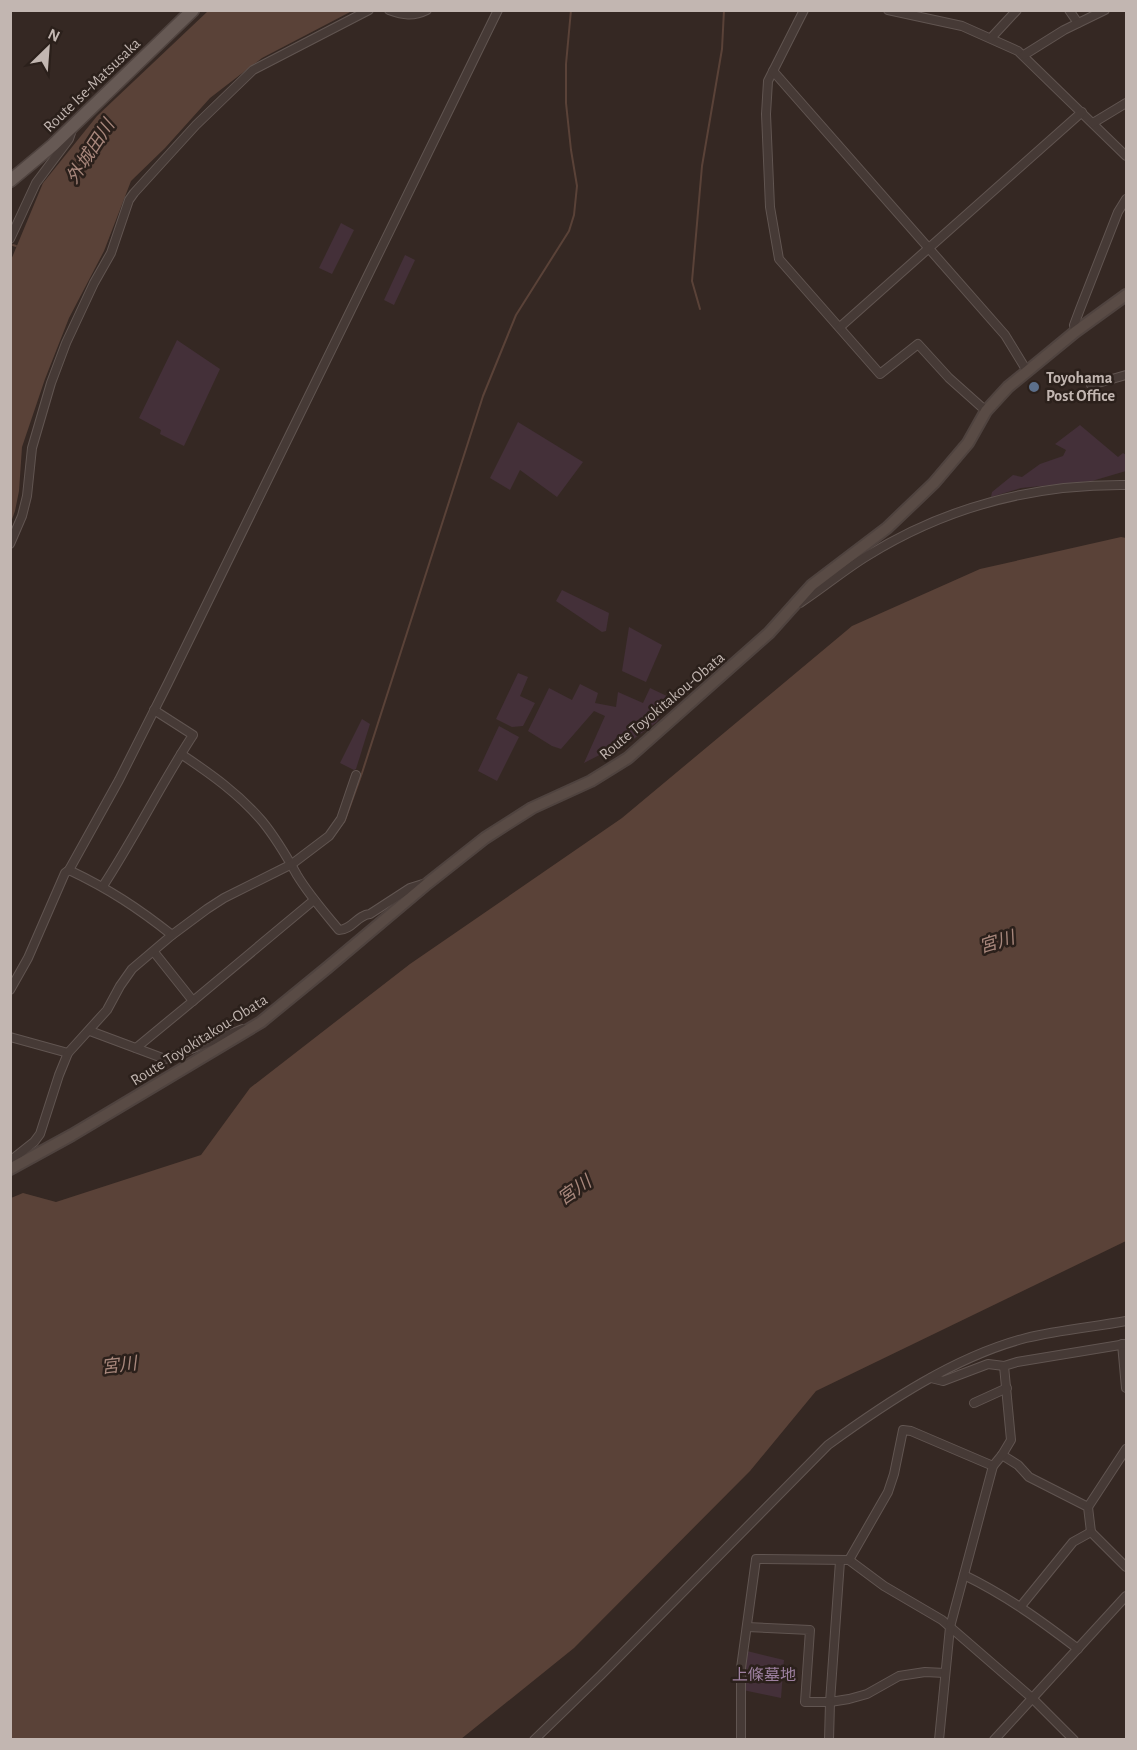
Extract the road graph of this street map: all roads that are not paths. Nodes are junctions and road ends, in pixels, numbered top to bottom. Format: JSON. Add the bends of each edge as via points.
{"nodes":[{"id":1,"x":194,"y":10,"type":"edge"},
{"id":2,"x":369,"y":10,"type":"edge"},
{"id":3,"x":389,"y":10,"type":"edge"},
{"id":4,"x":427,"y":10,"type":"edge"},
{"id":5,"x":498,"y":10,"type":"edge"},
{"id":6,"x":804,"y":10,"type":"edge"},
{"id":7,"x":888,"y":10,"type":"edge"},
{"id":8,"x":1017,"y":10,"type":"edge"},
{"id":9,"x":1068,"y":10,"type":"edge"},
{"id":10,"x":1105,"y":10,"type":"edge"},
{"id":11,"x":1078,"y":23,"type":"junction"},
{"id":12,"x":991,"y":38,"type":"junction"},
{"id":13,"x":1024,"y":55,"type":"junction"},
{"id":14,"x":773,"y":71,"type":"junction"},
{"id":15,"x":1126,"y":103,"type":"edge"},
{"id":16,"x":1082,"y":112,"type":"junction"},
{"id":17,"x":1093,"y":123,"type":"junction"},
{"id":18,"x":73,"y":126,"type":"junction"},
{"id":19,"x":1126,"y":156,"type":"edge"},
{"id":20,"x":10,"y":181,"type":"edge"},
{"id":21,"x":1126,"y":199,"type":"edge"},
{"id":22,"x":10,"y":239,"type":"edge"},
{"id":23,"x":929,"y":249,"type":"junction"},
{"id":24,"x":1126,"y":295,"type":"edge"},
{"id":25,"x":840,"y":327,"type":"junction"},
{"id":26,"x":1075,"y":332,"type":"junction"},
{"id":27,"x":1027,"y":371,"type":"junction"},
{"id":28,"x":1126,"y":375,"type":"edge"},
{"id":29,"x":1091,"y":385,"type":"dead end"},
{"id":30,"x":986,"y":411,"type":"junction"},
{"id":31,"x":1126,"y":485,"type":"edge"},
{"id":32,"x":10,"y":544,"type":"edge"},
{"id":33,"x":795,"y":606,"type":"junction"},
{"id":34,"x":154,"y":710,"type":"junction"},
{"id":35,"x":181,"y":754,"type":"junction"},
{"id":36,"x":356,"y":775,"type":"dead end"},
{"id":37,"x":292,"y":864,"type":"junction"},
{"id":38,"x":69,"y":870,"type":"junction"},
{"id":39,"x":428,"y":883,"type":"junction"},
{"id":40,"x":104,"y":886,"type":"junction"},
{"id":41,"x":314,"y":900,"type":"junction"},
{"id":42,"x":172,"y":935,"type":"junction"},
{"id":43,"x":154,"y":952,"type":"junction"},
{"id":44,"x":10,"y":990,"type":"edge"},
{"id":45,"x":193,"y":1000,"type":"junction"},
{"id":46,"x":261,"y":1022,"type":"junction"},
{"id":47,"x":90,"y":1031,"type":"junction"},
{"id":48,"x":10,"y":1037,"type":"edge"},
{"id":49,"x":136,"y":1048,"type":"junction"},
{"id":50,"x":68,"y":1053,"type":"junction"},
{"id":51,"x":10,"y":1161,"type":"edge"},
{"id":52,"x":10,"y":1169,"type":"edge"},
{"id":53,"x":1126,"y":1321,"type":"edge"},
{"id":54,"x":1124,"y":1344,"type":"edge"},
{"id":55,"x":1004,"y":1366,"type":"junction"},
{"id":56,"x":931,"y":1377,"type":"junction"},
{"id":57,"x":1007,"y":1388,"type":"junction"},
{"id":58,"x":1126,"y":1388,"type":"edge"},
{"id":59,"x":974,"y":1403,"type":"dead end"},
{"id":60,"x":1126,"y":1449,"type":"edge"},
{"id":61,"x":1002,"y":1455,"type":"junction"},
{"id":62,"x":993,"y":1466,"type":"junction"},
{"id":63,"x":1088,"y":1507,"type":"junction"},
{"id":64,"x":1091,"y":1532,"type":"junction"},
{"id":65,"x":845,"y":1560,"type":"junction"},
{"id":66,"x":1126,"y":1567,"type":"edge"},
{"id":67,"x":964,"y":1575,"type":"junction"},
{"id":68,"x":1126,"y":1596,"type":"edge"},
{"id":69,"x":1021,"y":1606,"type":"junction"},
{"id":70,"x":747,"y":1627,"type":"junction"},
{"id":71,"x":950,"y":1627,"type":"junction"},
{"id":72,"x":1078,"y":1648,"type":"junction"},
{"id":73,"x":945,"y":1673,"type":"junction"},
{"id":74,"x":1032,"y":1698,"type":"junction"},
{"id":75,"x":831,"y":1702,"type":"junction"},
{"id":76,"x":534,"y":1740,"type":"edge"},
{"id":77,"x":741,"y":1740,"type":"edge"},
{"id":78,"x":829,"y":1740,"type":"edge"},
{"id":79,"x":939,"y":1740,"type":"edge"},
{"id":80,"x":994,"y":1740,"type":"edge"},
{"id":81,"x":1074,"y":1740,"type":"edge"}],
"edges":[{"from":1,"to":18,"type":"main road","name":"Route Ise-Matsusaka"},
{"from":2,"to":32,"type":"street","via":[[253,70],[196,125],[129,200],[111,253],[66,343],[51,383],[32,448],[22,516]]},
{"from":3,"to":4,"type":"street","via":[[406,15]]},
{"from":5,"to":34,"type":"street"},
{"from":6,"to":14,"type":"street"},
{"from":7,"to":12,"type":"street","via":[[962,26]]},
{"from":8,"to":12,"type":"street"},
{"from":9,"to":11,"type":"street"},
{"from":10,"to":11,"type":"street"},
{"from":11,"to":13,"type":"street"},
{"from":12,"to":13,"type":"street"},
{"from":13,"to":16,"type":"street"},
{"from":14,"to":23,"type":"street"},
{"from":14,"to":25,"type":"street","via":[[768,81],[766,114],[770,207],[778,259]]},
{"from":15,"to":17,"type":"street"},
{"from":16,"to":17,"type":"street"},
{"from":16,"to":23,"type":"street"},
{"from":17,"to":19,"type":"street"},
{"from":18,"to":20,"type":"main road","name":"Route Ise-Matsusaka"},
{"from":18,"to":22,"type":"street","via":[[69,139],[36,183]]},
{"from":21,"to":26,"type":"street","via":[[1080,309]]},
{"from":23,"to":25,"type":"street"},
{"from":23,"to":27,"type":"street","via":[[1005,335]]},
{"from":24,"to":26,"type":"main road","name":"Route Toyokitakou-Obata"},
{"from":25,"to":30,"type":"street","via":[[880,374],[918,344]]},
{"from":26,"to":27,"type":"main road","name":"Route Toyokitakou-Obata"},
{"from":27,"to":30,"type":"main road","name":"Route Toyokitakou-Obata"},
{"from":28,"to":29,"type":"street"},
{"from":30,"to":33,"type":"main road","name":"Route Toyokitakou-Obata","via":[[968,443],[934,483],[887,528],[812,585]]},
{"from":31,"to":33,"type":"street","via":[[1036,491],[950,514],[868,555]]},
{"from":33,"to":39,"type":"main road","name":"Route Toyokitakou-Obata","via":[[628,758],[591,781],[532,808]]},
{"from":34,"to":35,"type":"street","via":[[193,735]]},
{"from":34,"to":38,"type":"street"},
{"from":35,"to":37,"type":"street","via":[[230,788],[264,824]]},
{"from":35,"to":40,"type":"street"},
{"from":36,"to":37,"type":"street","via":[[333,831]]},
{"from":37,"to":41,"type":"street"},
{"from":37,"to":42,"type":"street","via":[[225,898]]},
{"from":38,"to":40,"type":"street"},
{"from":38,"to":44,"type":"street"},
{"from":39,"to":41,"type":"street","via":[[410,888],[344,930],[339,930]]},
{"from":39,"to":46,"type":"main road","name":"Route Toyokitakou-Obata"},
{"from":40,"to":42,"type":"street"},
{"from":41,"to":45,"type":"street"},
{"from":42,"to":43,"type":"street"},
{"from":43,"to":45,"type":"street"},
{"from":43,"to":47,"type":"street","via":[[132,969]]},
{"from":45,"to":49,"type":"street"},
{"from":46,"to":49,"type":"street","via":[[165,1059]]},
{"from":46,"to":52,"type":"main road","name":"Route Toyokitakou-Obata"},
{"from":47,"to":49,"type":"street"},
{"from":47,"to":50,"type":"street"},
{"from":48,"to":50,"type":"street"},
{"from":50,"to":51,"type":"street","via":[[40,1134]]},
{"from":53,"to":56,"type":"street","via":[[1005,1344]]},
{"from":54,"to":55,"type":"street"},
{"from":54,"to":58,"type":"street"},
{"from":55,"to":56,"type":"street","via":[[988,1364],[944,1381]]},
{"from":55,"to":57,"type":"street"},
{"from":56,"to":76,"type":"street","via":[[828,1444]]},
{"from":57,"to":59,"type":"street"},
{"from":57,"to":61,"type":"street","via":[[1011,1440]]},
{"from":60,"to":63,"type":"street"},
{"from":61,"to":62,"type":"street"},
{"from":61,"to":63,"type":"street","via":[[1029,1477]]},
{"from":62,"to":65,"type":"street","via":[[903,1430],[888,1492]]},
{"from":62,"to":67,"type":"street"},
{"from":63,"to":64,"type":"street"},
{"from":64,"to":66,"type":"street"},
{"from":64,"to":69,"type":"street","via":[[1073,1542]]},
{"from":65,"to":70,"type":"street","via":[[756,1559]]},
{"from":65,"to":71,"type":"street"},
{"from":65,"to":75,"type":"street"},
{"from":67,"to":69,"type":"street"},
{"from":67,"to":71,"type":"street"},
{"from":68,"to":72,"type":"street"},
{"from":69,"to":72,"type":"street"},
{"from":70,"to":75,"type":"street","via":[[810,1625],[805,1702]]},
{"from":70,"to":77,"type":"street","via":[[741,1668]]},
{"from":71,"to":73,"type":"street"},
{"from":71,"to":74,"type":"street"},
{"from":72,"to":74,"type":"street"},
{"from":73,"to":75,"type":"street","via":[[900,1676],[867,1694]]},
{"from":73,"to":79,"type":"street"},
{"from":74,"to":80,"type":"street"},
{"from":74,"to":81,"type":"street"},
{"from":75,"to":78,"type":"street"}]}
